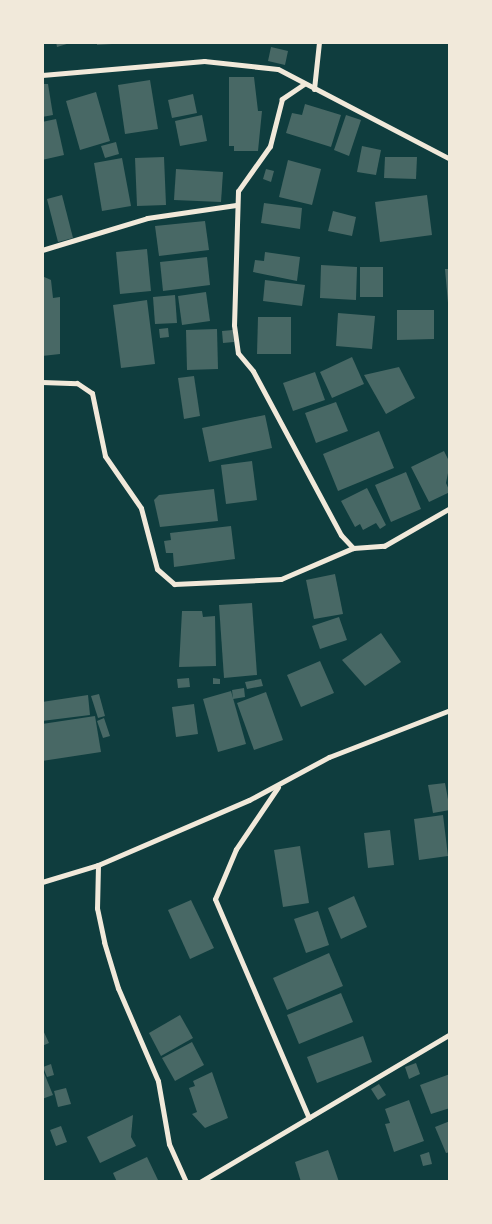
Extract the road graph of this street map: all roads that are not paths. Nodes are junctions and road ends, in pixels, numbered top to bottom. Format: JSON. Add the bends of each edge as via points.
{"nodes":[{"id":1,"x":319,"y":42,"type":"edge"},
{"id":2,"x":42,"y":75,"type":"edge"},
{"id":3,"x":304,"y":84,"type":"junction"},
{"id":4,"x":314,"y":89,"type":"junction"},
{"id":5,"x":450,"y":160,"type":"edge"},
{"id":6,"x":236,"y":205,"type":"junction"},
{"id":7,"x":42,"y":250,"type":"edge"},
{"id":8,"x":42,"y":382,"type":"edge"},
{"id":9,"x":450,"y":508,"type":"edge"},
{"id":10,"x":353,"y":548,"type":"junction"},
{"id":11,"x":450,"y":710,"type":"edge"},
{"id":12,"x":280,"y":784,"type":"junction"},
{"id":13,"x":98,"y":865,"type":"junction"},
{"id":14,"x":42,"y":882,"type":"edge"},
{"id":15,"x":450,"y":1034,"type":"edge"},
{"id":16,"x":309,"y":1118,"type":"junction"},
{"id":17,"x":186,"y":1182,"type":"edge"},
{"id":18,"x":200,"y":1182,"type":"edge"}],
"edges":[{"from":1,"to":4,"type":"street"},
{"from":2,"to":3,"type":"street","via":[[204,61],[278,69]]},
{"from":3,"to":4,"type":"street"},
{"from":3,"to":6,"type":"street","via":[[282,99],[270,146],[238,191]]},
{"from":4,"to":5,"type":"street"},
{"from":6,"to":7,"type":"street","via":[[147,218]]},
{"from":6,"to":10,"type":"street","via":[[234,325],[238,353],[253,371],[341,535]]},
{"from":8,"to":10,"type":"street","via":[[78,383],[92,393],[105,456],[141,508],[157,569],[174,584],[282,579]]},
{"from":9,"to":10,"type":"street","via":[[384,546]]},
{"from":11,"to":12,"type":"street","via":[[328,757]]},
{"from":12,"to":13,"type":"street"},
{"from":12,"to":16,"type":"street","via":[[236,849],[215,899]]},
{"from":13,"to":14,"type":"street"},
{"from":13,"to":17,"type":"street","via":[[97,908],[104,942],[138,1040],[158,1082],[169,1144]]},
{"from":15,"to":16,"type":"street"},
{"from":16,"to":18,"type":"street"}]}
